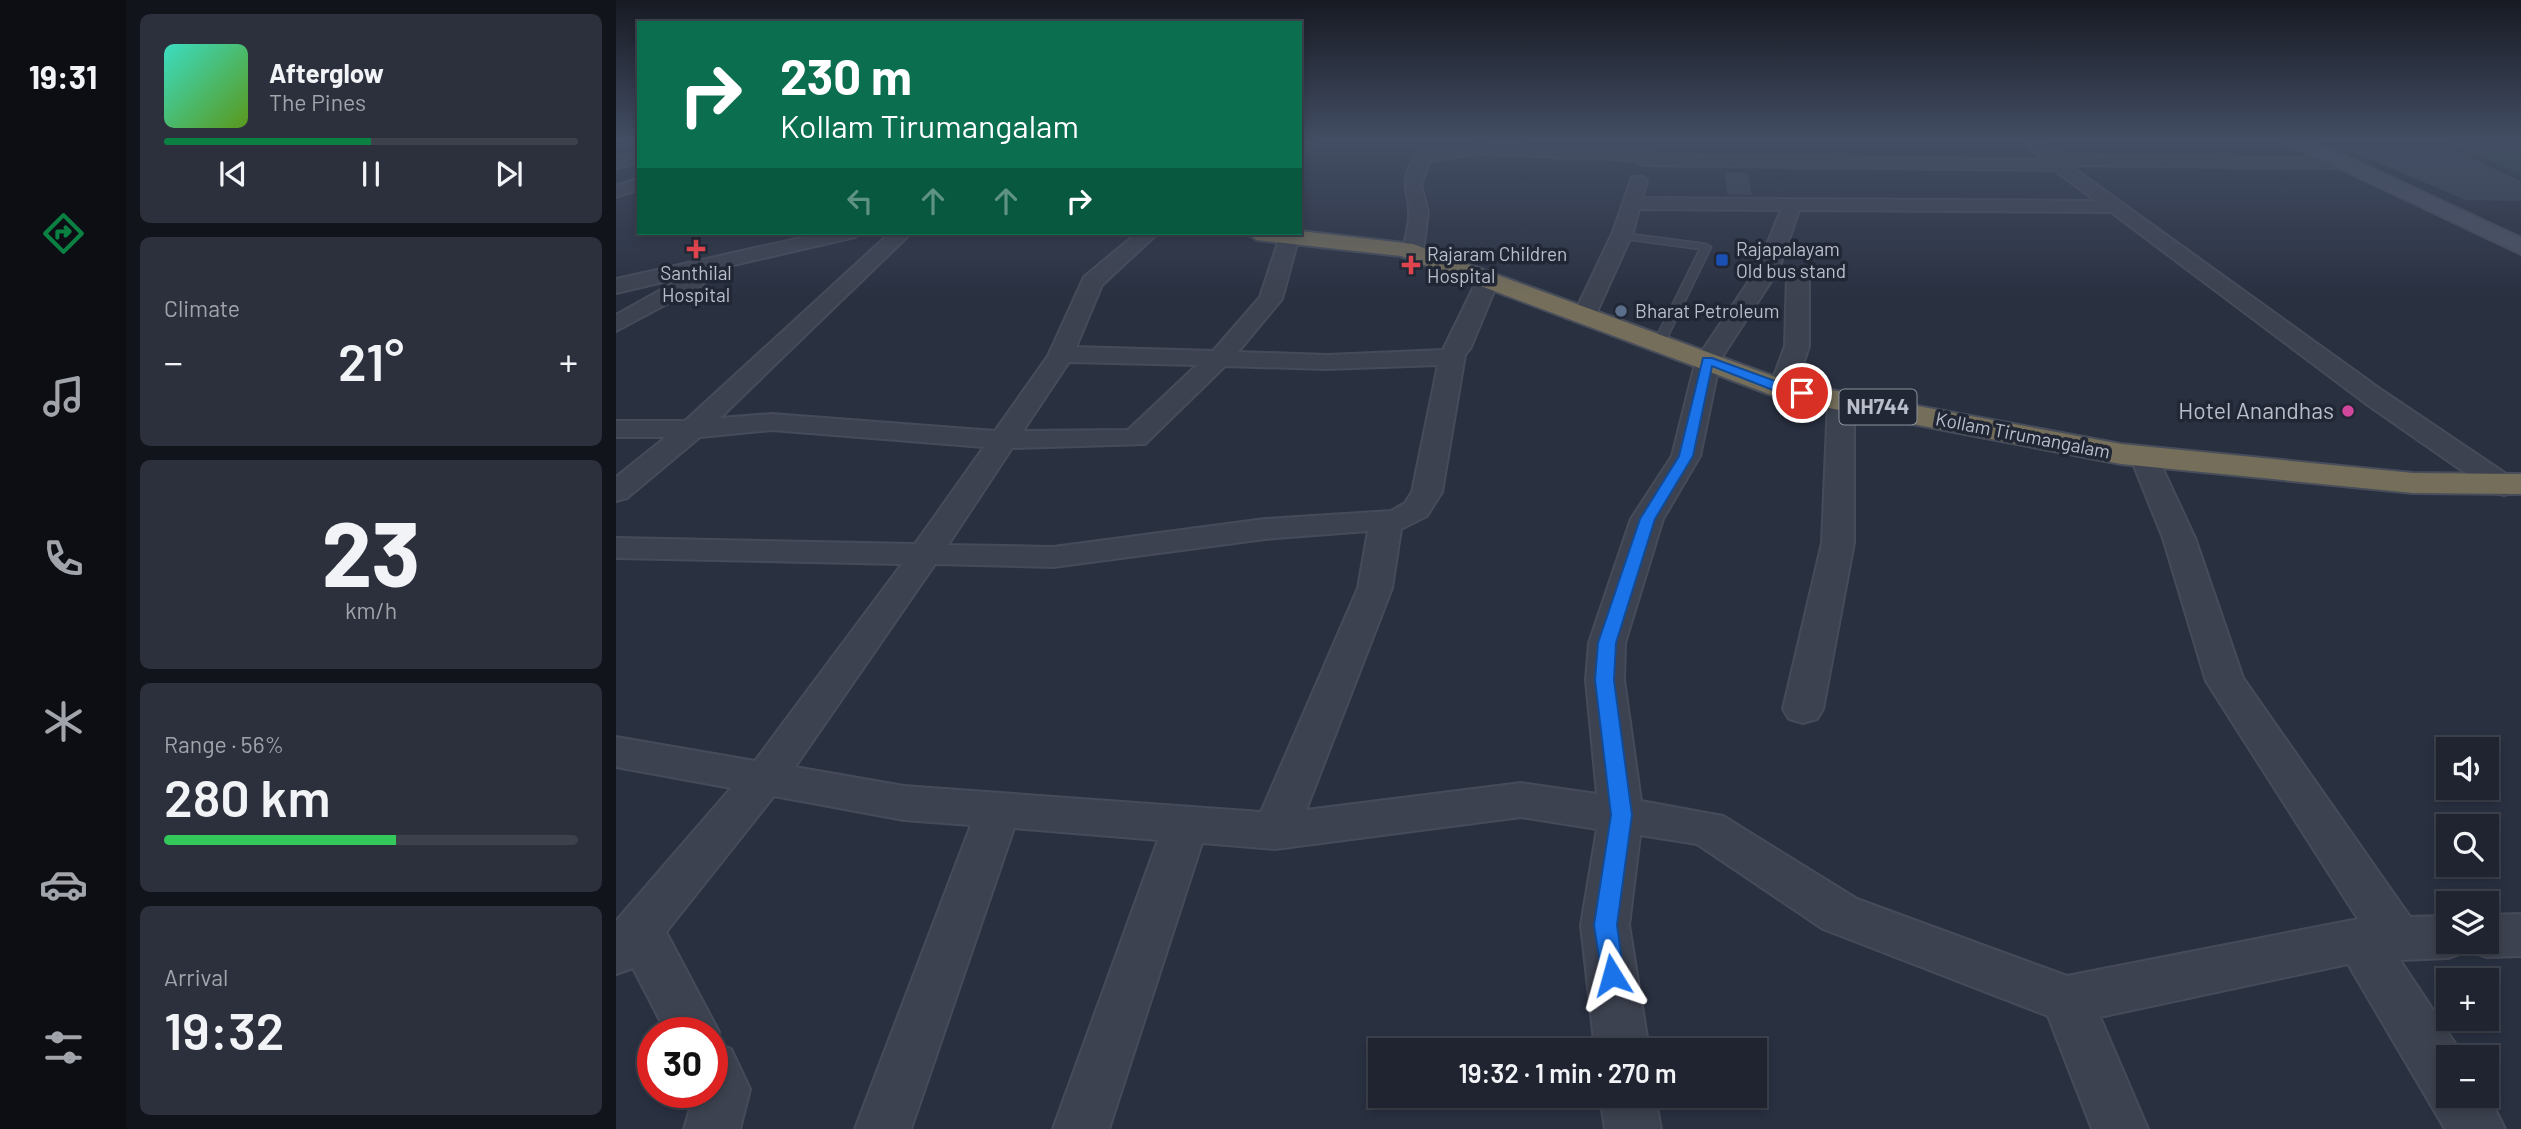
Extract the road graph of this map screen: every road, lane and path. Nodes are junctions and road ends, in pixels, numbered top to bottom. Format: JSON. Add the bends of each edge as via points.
{"nodes":[{"id":1,"x":1414,"y":194,"type":"edge"},
{"id":2,"x":1635,"y":194,"type":"edge"},
{"id":3,"x":1884,"y":194,"type":"edge"},
{"id":4,"x":2096,"y":194,"type":"edge"},
{"id":5,"x":2409,"y":194,"type":"edge"},
{"id":6,"x":1633,"y":203,"type":"junction"},
{"id":7,"x":1791,"y":207,"type":"junction"},
{"id":8,"x":1887,"y":207,"type":"junction"},
{"id":9,"x":2115,"y":208,"type":"junction"},
{"id":10,"x":832,"y":235,"type":"edge"},
{"id":11,"x":899,"y":235,"type":"edge"},
{"id":12,"x":1146,"y":235,"type":"edge"},
{"id":13,"x":1278,"y":235,"type":"edge"},
{"id":14,"x":1289,"y":236,"type":"junction"},
{"id":15,"x":1621,"y":236,"type":"junction"},
{"id":16,"x":801,"y":239,"type":"edge"},
{"id":17,"x":2521,"y":247,"type":"edge"},
{"id":18,"x":1413,"y":251,"type":"junction"},
{"id":19,"x":724,"y":264,"type":"junction"},
{"id":20,"x":1798,"y":275,"type":"dead end"},
{"id":21,"x":1489,"y":279,"type":"junction"},
{"id":22,"x":616,"y":286,"type":"edge"},
{"id":23,"x":1585,"y":314,"type":"junction"},
{"id":24,"x":616,"y":324,"type":"edge"},
{"id":25,"x":1660,"y":342,"type":"junction"},
{"id":26,"x":1059,"y":357,"type":"junction"},
{"id":27,"x":1221,"y":357,"type":"junction"},
{"id":28,"x":1452,"y":357,"type":"junction"},
{"id":29,"x":1708,"y":360,"type":"junction"},
{"id":30,"x":1782,"y":390,"type":"junction"},
{"id":31,"x":1841,"y":400,"type":"junction"},
{"id":32,"x":616,"y":429,"type":"edge"},
{"id":33,"x":694,"y":429,"type":"junction"},
{"id":34,"x":1000,"y":440,"type":"junction"},
{"id":35,"x":2144,"y":456,"type":"junction"},
{"id":36,"x":2512,"y":485,"type":"edge"},
{"id":37,"x":616,"y":492,"type":"edge"},
{"id":38,"x":1386,"y":521,"type":"junction"},
{"id":39,"x":616,"y":548,"type":"edge"},
{"id":40,"x":923,"y":556,"type":"junction"},
{"id":41,"x":1803,"y":709,"type":"dead end"},
{"id":42,"x":616,"y":752,"type":"edge"},
{"id":43,"x":765,"y":778,"type":"junction"},
{"id":44,"x":999,"y":810,"type":"junction"},
{"id":45,"x":1621,"y":815,"type":"junction"},
{"id":46,"x":1186,"y":824,"type":"junction"},
{"id":47,"x":1275,"y":831,"type":"junction"},
{"id":48,"x":2521,"y":935,"type":"edge"},
{"id":49,"x":2499,"y":936,"type":"edge"},
{"id":50,"x":2436,"y":938,"type":"edge"},
{"id":51,"x":2379,"y":940,"type":"junction"},
{"id":52,"x":627,"y":941,"type":"edge"},
{"id":53,"x":2067,"y":1000,"type":"junction"},
{"id":54,"x":682,"y":1017,"type":"edge"},
{"id":55,"x":1620,"y":1038,"type":"edge"},
{"id":56,"x":2436,"y":1057,"type":"edge"},
{"id":57,"x":718,"y":1108,"type":"edge"},
{"id":58,"x":1630,"y":1108,"type":"edge"},
{"id":59,"x":2464,"y":1108,"type":"edge"},
{"id":60,"x":712,"y":1129,"type":"edge"},
{"id":61,"x":883,"y":1129,"type":"edge"},
{"id":62,"x":1081,"y":1129,"type":"edge"},
{"id":63,"x":1633,"y":1129,"type":"edge"},
{"id":64,"x":2120,"y":1129,"type":"edge"},
{"id":65,"x":2477,"y":1129,"type":"edge"}],
"edges":[{"from":1,"to":18,"type":"street","via":[[1419,212]]},
{"from":2,"to":6,"type":"street"},
{"from":3,"to":8,"type":"street"},
{"from":4,"to":9,"type":"street"},
{"from":5,"to":17,"type":"street"},
{"from":6,"to":7,"type":"street"},
{"from":6,"to":15,"type":"street"},
{"from":7,"to":8,"type":"street"},
{"from":7,"to":29,"type":"street","via":[[1768,270]]},
{"from":8,"to":9,"type":"street"},
{"from":9,"to":36,"type":"street","via":[[2374,397]]},
{"from":10,"to":16,"type":"street"},
{"from":11,"to":33,"type":"street"},
{"from":12,"to":26,"type":"street","via":[[1091,282]]},
{"from":13,"to":14,"type":"highway","name":"Kollam Tirumangalam","number":"NH744"},
{"from":14,"to":18,"type":"highway","name":"Kollam Tirumangalam","number":"NH744"},
{"from":14,"to":27,"type":"street","via":[[1271,299]]},
{"from":15,"to":23,"type":"street"},
{"from":15,"to":25,"type":"lane","via":[[1706,247]]},
{"from":16,"to":19,"type":"street"},
{"from":18,"to":21,"type":"highway","name":"Kollam Tirumangalam","number":"NH744"},
{"from":19,"to":22,"type":"street"},
{"from":19,"to":24,"type":"street"},
{"from":20,"to":30,"type":"street","via":[[1797,346]]},
{"from":21,"to":23,"type":"highway","name":"Kollam Tirumangalam","number":"NH744"},
{"from":21,"to":28,"type":"street"},
{"from":23,"to":25,"type":"highway","name":"Kollam Tirumangalam","number":"NH744"},
{"from":25,"to":29,"type":"highway","name":"Kollam Tirumangalam","number":"NH744"},
{"from":26,"to":27,"type":"street"},
{"from":26,"to":34,"type":"street"},
{"from":27,"to":28,"type":"street","via":[[1327,362]]},
{"from":27,"to":34,"type":"street","via":[[1135,438]]},
{"from":28,"to":38,"type":"street","via":[[1427,492],[1416,509],[1398,520]]},
{"from":29,"to":30,"type":"highway","name":"Kollam Tirumangalam","number":"NH744"},
{"from":29,"to":45,"type":"street","via":[[1686,456],[1647,519],[1607,643],[1605,680]]},
{"from":30,"to":31,"type":"highway","name":"Kollam Tirumangalam","number":"NH744"},
{"from":31,"to":35,"type":"highway","name":"Kollam Tirumangalam","number":"NH744"},
{"from":31,"to":41,"type":"street","via":[[1838,544]]},
{"from":32,"to":33,"type":"street"},
{"from":33,"to":34,"type":"street","via":[[772,422]]},
{"from":33,"to":37,"type":"street"},
{"from":34,"to":40,"type":"street"},
{"from":35,"to":36,"type":"highway","name":"Kollam Tirumangalam","number":"NH744","via":[[2413,483]]},
{"from":35,"to":51,"type":"street","via":[[2179,538],[2225,681]]},
{"from":38,"to":40,"type":"street","via":[[1265,529],[1053,557]]},
{"from":38,"to":47,"type":"street","via":[[1375,588]]},
{"from":39,"to":40,"type":"street"},
{"from":40,"to":43,"type":"street"},
{"from":42,"to":43,"type":"street"},
{"from":43,"to":44,"type":"street","via":[[904,803]]},
{"from":43,"to":52,"type":"street"},
{"from":44,"to":46,"type":"street"},
{"from":44,"to":61,"type":"street"},
{"from":45,"to":47,"type":"street","via":[[1521,800]]},
{"from":45,"to":53,"type":"street","via":[[1707,828],[1840,915]]},
{"from":45,"to":55,"type":"street","via":[[1605,925]]},
{"from":46,"to":47,"type":"street"},
{"from":46,"to":62,"type":"street"},
{"from":48,"to":49,"type":"street"},
{"from":50,"to":51,"type":"street"},
{"from":51,"to":53,"type":"street"},
{"from":51,"to":56,"type":"street"},
{"from":52,"to":54,"type":"street"},
{"from":53,"to":64,"type":"street"},
{"from":57,"to":60,"type":"street"},
{"from":58,"to":63,"type":"street"},
{"from":59,"to":65,"type":"street"}]}
